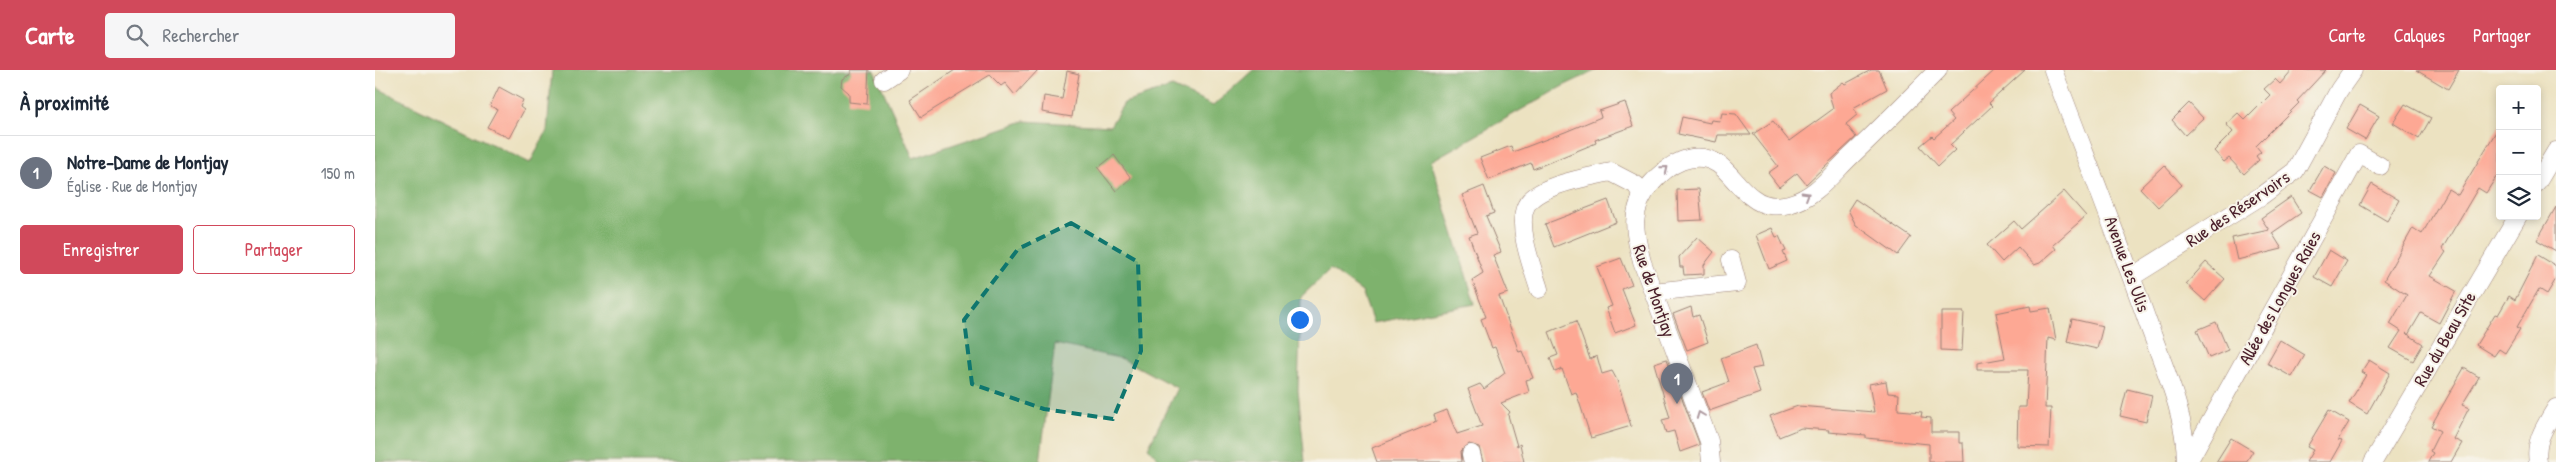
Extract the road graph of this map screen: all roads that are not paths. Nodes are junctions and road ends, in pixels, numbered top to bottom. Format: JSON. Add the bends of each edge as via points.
{"nodes":[{"id":1,"x":899,"y":70,"type":"edge"},
{"id":2,"x":1938,"y":70,"type":"edge"},
{"id":3,"x":2053,"y":70,"type":"edge"},
{"id":4,"x":2353,"y":70,"type":"edge"},
{"id":5,"x":884,"y":80,"type":"dead end"},
{"id":6,"x":2556,"y":151,"type":"edge"},
{"id":7,"x":2380,"y":166,"type":"dead end"},
{"id":8,"x":2541,"y":176,"type":"edge"},
{"id":9,"x":1642,"y":194,"type":"junction"},
{"id":10,"x":2516,"y":220,"type":"edge"},
{"id":11,"x":1731,"y":260,"type":"dead end"},
{"id":12,"x":2133,"y":276,"type":"junction"},
{"id":13,"x":1539,"y":289,"type":"dead end"},
{"id":14,"x":1653,"y":292,"type":"junction"},
{"id":15,"x":2556,"y":408,"type":"edge"},
{"id":16,"x":1711,"y":462,"type":"edge"},
{"id":17,"x":2187,"y":462,"type":"edge"},
{"id":18,"x":2373,"y":462,"type":"edge"},
{"id":19,"x":2538,"y":462,"type":"edge"}],
"edges":[{"from":1,"to":5,"type":"street"},
{"from":9,"to":2,"type":"street","name":"Rue de Montjay","one_way":true,"via":[[1672,164],[1699,157],[1717,163],[1753,198],[1772,206],[1791,204],[1827,181]]},
{"from":3,"to":12,"type":"street","name":"Avenue Les Ulis"},
{"from":4,"to":12,"type":"street","name":"Rue des Réservoirs","via":[[2295,171]]},
{"from":6,"to":8,"type":"street"},
{"from":7,"to":17,"type":"street","name":"Allée des Longues Raies","via":[[2359,154]]},
{"from":9,"to":13,"type":"street","via":[[1636,185],[1611,172],[1566,182],[1536,195],[1526,206],[1524,232]]},
{"from":9,"to":14,"type":"street","name":"Rue de Montjay","via":[[1634,232]]},
{"from":10,"to":18,"type":"street","name":"Rue du Beau Site"},
{"from":11,"to":14,"type":"street","via":[[1737,283]]},
{"from":12,"to":17,"type":"street","name":"Avenue Les Ulis","via":[[2181,421]]},
{"from":16,"to":14,"type":"street","name":"Rue de Montjay","one_way":true,"via":[[1709,441]]},
{"from":15,"to":19,"type":"street","via":[[2541,433],[2536,452]]}]}
